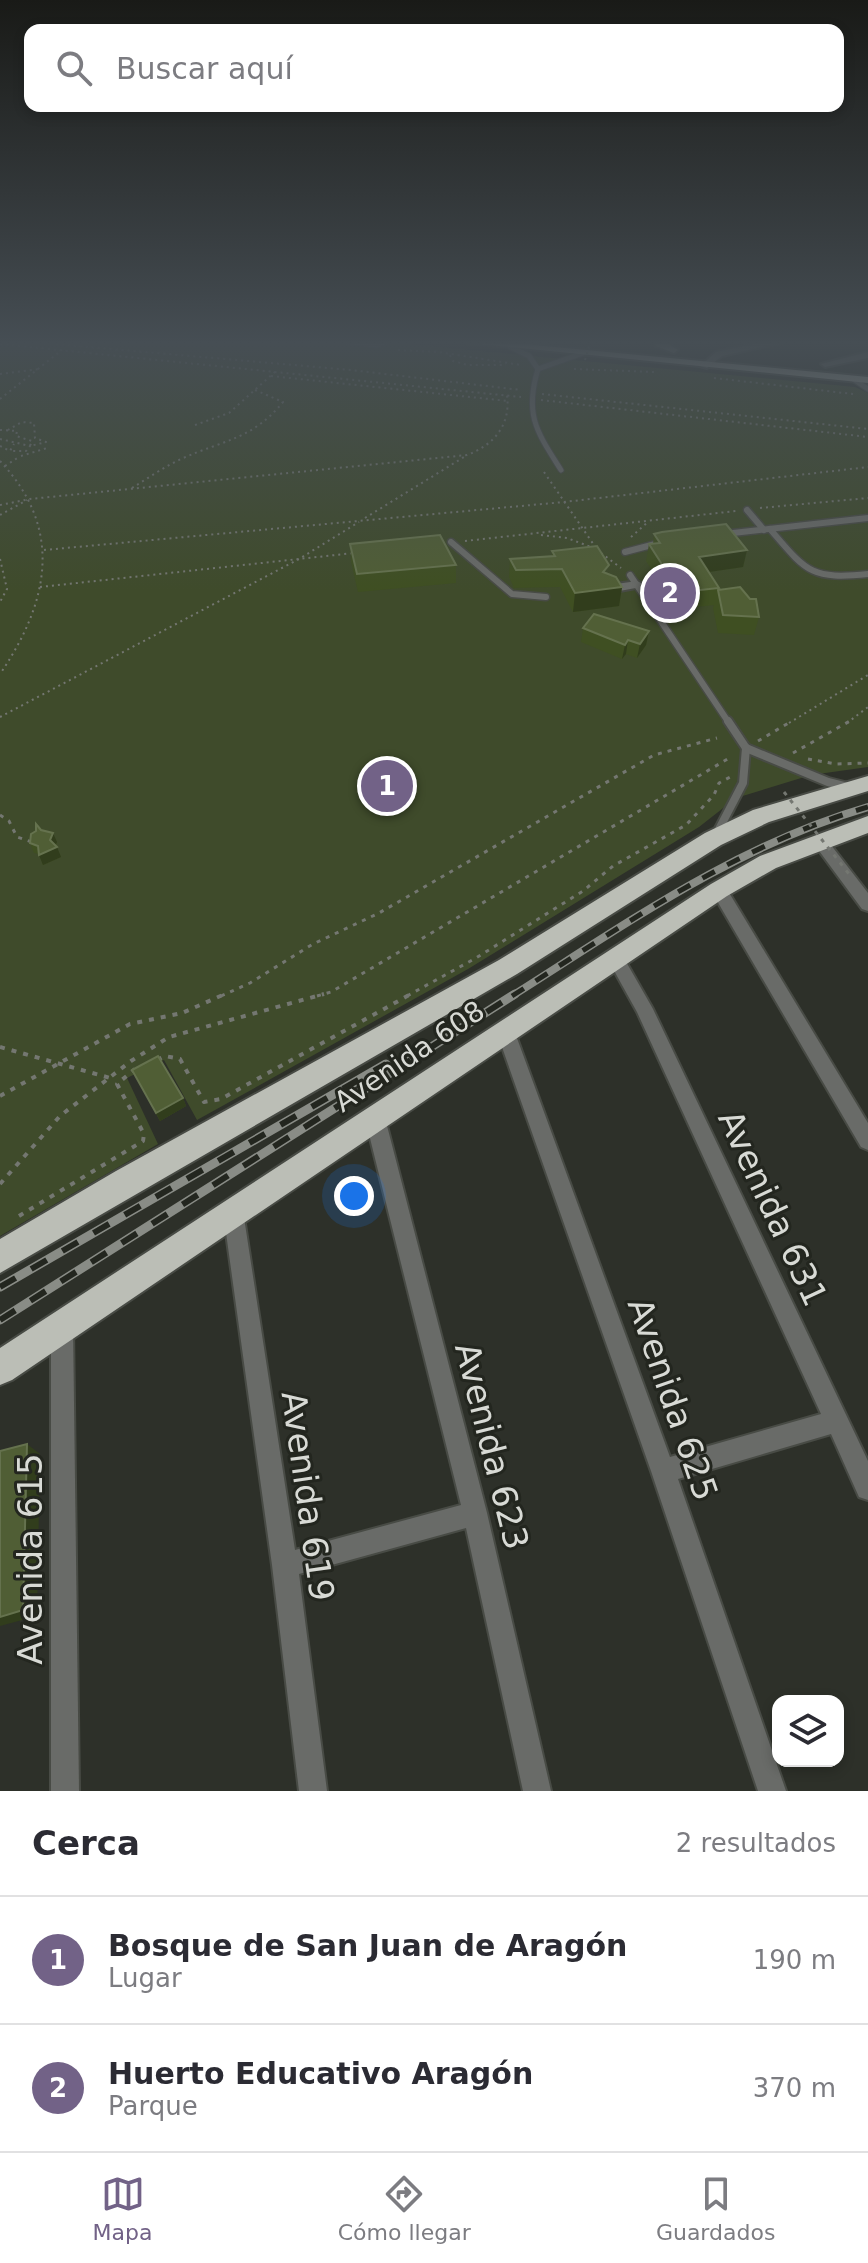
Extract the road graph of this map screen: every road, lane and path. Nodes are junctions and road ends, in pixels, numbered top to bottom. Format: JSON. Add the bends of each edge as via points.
{"nodes":[{"id":1,"x":34,"y":424,"type":"edge"},
{"id":2,"x":208,"y":424,"type":"edge"},
{"id":3,"x":267,"y":424,"type":"edge"},
{"id":4,"x":504,"y":424,"type":"edge"},
{"id":5,"x":533,"y":424,"type":"edge"},
{"id":6,"x":752,"y":424,"type":"edge"},
{"id":7,"x":818,"y":424,"type":"edge"},
{"id":8,"x":195,"y":425,"type":"dead end"},
{"id":9,"x":3,"y":429,"type":"edge"},
{"id":10,"x":868,"y":429,"type":"edge"},
{"id":11,"x":868,"y":437,"type":"edge"},
{"id":12,"x":0,"y":439,"type":"edge"},
{"id":13,"x":14,"y":444,"type":"junction"},
{"id":14,"x":0,"y":446,"type":"edge"},
{"id":15,"x":30,"y":446,"type":"junction"},
{"id":16,"x":47,"y":448,"type":"dead end"},
{"id":17,"x":10,"y":451,"type":"junction"},
{"id":18,"x":26,"y":451,"type":"junction"},
{"id":19,"x":467,"y":455,"type":"junction"},
{"id":20,"x":21,"y":456,"type":"junction"},
{"id":21,"x":0,"y":461,"type":"edge"},
{"id":22,"x":5,"y":466,"type":"junction"},
{"id":23,"x":868,"y":467,"type":"edge"},
{"id":24,"x":561,"y":470,"type":"dead end"},
{"id":25,"x":544,"y":472,"type":"dead end"},
{"id":26,"x":132,"y":489,"type":"junction"},
{"id":27,"x":30,"y":499,"type":"junction"},
{"id":28,"x":564,"y":502,"type":"junction"},
{"id":29,"x":0,"y":505,"type":"edge"},
{"id":30,"x":747,"y":510,"type":"dead end"},
{"id":31,"x":0,"y":515,"type":"edge"},
{"id":32,"x":868,"y":518,"type":"edge"},
{"id":33,"x":362,"y":520,"type":"junction"},
{"id":34,"x":767,"y":529,"type":"junction"},
{"id":35,"x":533,"y":534,"type":"dead end"},
{"id":36,"x":720,"y":535,"type":"edge"},
{"id":37,"x":676,"y":540,"type":"edge"},
{"id":38,"x":451,"y":542,"type":"dead end"},
{"id":39,"x":44,"y":550,"type":"junction"},
{"id":40,"x":598,"y":552,"type":"junction"},
{"id":41,"x":625,"y":552,"type":"dead end"},
{"id":42,"x":0,"y":559,"type":"edge"},
{"id":43,"x":868,"y":574,"type":"edge"},
{"id":44,"x":634,"y":580,"type":"junction"},
{"id":45,"x":609,"y":589,"type":"edge"},
{"id":46,"x":546,"y":597,"type":"dead end"},
{"id":47,"x":0,"y":602,"type":"edge"},
{"id":48,"x":0,"y":674,"type":"edge"},
{"id":49,"x":868,"y":675,"type":"edge"},
{"id":50,"x":868,"y":707,"type":"edge"},
{"id":51,"x":0,"y":717,"type":"edge"},
{"id":52,"x":717,"y":738,"type":"dead end"},
{"id":53,"x":746,"y":748,"type":"junction"},
{"id":54,"x":781,"y":753,"type":"dead end"},
{"id":55,"x":789,"y":754,"type":"dead end"},
{"id":56,"x":797,"y":755,"type":"dead end"},
{"id":57,"x":806,"y":758,"type":"dead end"},
{"id":58,"x":868,"y":763,"type":"edge"},
{"id":59,"x":732,"y":776,"type":"dead end"},
{"id":60,"x":858,"y":785,"type":"edge"},
{"id":61,"x":784,"y":792,"type":"dead end"},
{"id":62,"x":0,"y":815,"type":"edge"},
{"id":63,"x":868,"y":824,"type":"edge"},
{"id":64,"x":713,"y":839,"type":"junction"},
{"id":65,"x":819,"y":840,"type":"junction"},
{"id":66,"x":35,"y":843,"type":"edge"},
{"id":67,"x":849,"y":874,"type":"dead end"},
{"id":68,"x":719,"y":890,"type":"junction"},
{"id":69,"x":868,"y":905,"type":"edge"},
{"id":70,"x":615,"y":958,"type":"junction"},
{"id":71,"x":505,"y":1030,"type":"junction"},
{"id":72,"x":0,"y":1047,"type":"edge"},
{"id":73,"x":148,"y":1063,"type":"edge"},
{"id":74,"x":61,"y":1064,"type":"junction"},
{"id":75,"x":137,"y":1069,"type":"edge"},
{"id":76,"x":110,"y":1078,"type":"junction"},
{"id":77,"x":0,"y":1096,"type":"edge"},
{"id":78,"x":375,"y":1118,"type":"junction"},
{"id":79,"x":868,"y":1141,"type":"edge"},
{"id":80,"x":0,"y":1184,"type":"edge"},
{"id":81,"x":233,"y":1211,"type":"junction"},
{"id":82,"x":12,"y":1221,"type":"dead end"},
{"id":83,"x":0,"y":1257,"type":"edge"},
{"id":84,"x":62,"y":1326,"type":"junction"},
{"id":85,"x":0,"y":1368,"type":"edge"},
{"id":86,"x":837,"y":1421,"type":"junction"},
{"id":87,"x":663,"y":1471,"type":"junction"},
{"id":88,"x":868,"y":1488,"type":"edge"},
{"id":89,"x":475,"y":1513,"type":"junction"},
{"id":90,"x":285,"y":1565,"type":"junction"},
{"id":91,"x":65,"y":1791,"type":"edge"},
{"id":92,"x":313,"y":1791,"type":"edge"},
{"id":93,"x":537,"y":1791,"type":"edge"},
{"id":94,"x":772,"y":1791,"type":"edge"}],
"edges":[{"from":1,"to":15,"type":"path","via":[[35,438],[46,442]]},
{"from":2,"to":8,"type":"path"},
{"from":3,"to":26,"type":"path","via":[[236,442],[183,458]]},
{"from":4,"to":19,"type":"path","via":[[491,444]]},
{"from":5,"to":24,"type":"lane"},
{"from":6,"to":11,"type":"path"},
{"from":7,"to":10,"type":"path"},
{"from":9,"to":15,"type":"path","via":[[17,431],[16,436],[32,441]]},
{"from":12,"to":13,"type":"path"},
{"from":13,"to":15,"type":"path"},
{"from":13,"to":17,"type":"path"},
{"from":14,"to":17,"type":"path"},
{"from":15,"to":18,"type":"path"},
{"from":16,"to":20,"type":"path"},
{"from":17,"to":18,"type":"path"},
{"from":18,"to":20,"type":"path"},
{"from":19,"to":26,"type":"path"},
{"from":19,"to":33,"type":"path"},
{"from":20,"to":22,"type":"path"},
{"from":21,"to":22,"type":"path"},
{"from":22,"to":27,"type":"path"},
{"from":23,"to":28,"type":"path"},
{"from":25,"to":28,"type":"path"},
{"from":26,"to":27,"type":"path"},
{"from":27,"to":29,"type":"path"},
{"from":27,"to":31,"type":"path"},
{"from":27,"to":39,"type":"path","via":[[42,526]]},
{"from":28,"to":33,"type":"path"},
{"from":28,"to":40,"type":"path"},
{"from":30,"to":34,"type":"lane"},
{"from":32,"to":34,"type":"lane"},
{"from":33,"to":39,"type":"path"},
{"from":33,"to":51,"type":"path","via":[[299,559]]},
{"from":34,"to":36,"type":"lane"},
{"from":34,"to":43,"type":"lane","via":[[811,574],[830,579]]},
{"from":35,"to":40,"type":"path","via":[[567,538]]},
{"from":37,"to":41,"type":"lane"},
{"from":38,"to":46,"type":"lane","via":[[512,594]]},
{"from":39,"to":48,"type":"path","via":[[27,631]]},
{"from":40,"to":44,"type":"path"},
{"from":42,"to":47,"type":"path","via":[[7,589]]},
{"from":44,"to":45,"type":"street"},
{"from":44,"to":53,"type":"lane"},
{"from":49,"to":53,"type":"path"},
{"from":50,"to":54,"type":"path","via":[[815,743],[796,753]]},
{"from":52,"to":74,"type":"path","via":[[654,755],[250,983],[182,1013],[130,1024]]},
{"from":53,"to":60,"type":"lane","via":[[828,782]]},
{"from":53,"to":64,"type":"lane","via":[[743,783]]},
{"from":53,"to":76,"type":"path","via":[[331,992],[169,1037]]},
{"from":55,"to":56,"type":"path"},
{"from":57,"to":58,"type":"path"},
{"from":59,"to":73,"type":"path","via":[[719,783],[686,825],[613,866],[583,891],[476,958],[221,1099],[204,1102],[180,1059],[165,1056]]},
{"from":60,"to":64,"type":"highway","name":"Avenida 608","via":[[761,816]]},
{"from":61,"to":67,"type":"path","bridge":true},
{"from":62,"to":66,"type":"path","via":[[17,837]]},
{"from":63,"to":65,"type":"highway","name":"Avenida 608"},
{"from":64,"to":83,"type":"highway","name":"Avenida 608","via":[[508,967]]},
{"from":65,"to":68,"type":"highway","name":"Avenida 608"},
{"from":65,"to":69,"type":"street"},
{"from":68,"to":70,"type":"highway","name":"Avenida 608"},
{"from":68,"to":79,"type":"street"},
{"from":70,"to":71,"type":"highway","name":"Avenida 608"},
{"from":70,"to":86,"type":"street","name":"Avenida 631","via":[[644,1009]]},
{"from":71,"to":78,"type":"highway","name":"Avenida 608"},
{"from":71,"to":87,"type":"street","name":"Avenida 625"},
{"from":72,"to":74,"type":"path"},
{"from":74,"to":76,"type":"path"},
{"from":74,"to":77,"type":"path"},
{"from":75,"to":82,"type":"path","via":[[117,1084],[143,1141]]},
{"from":76,"to":80,"type":"path","via":[[60,1116]]},
{"from":78,"to":81,"type":"highway","name":"Avenida 608"},
{"from":78,"to":89,"type":"street","name":"Avenida 623"},
{"from":81,"to":84,"type":"highway","name":"Avenida 608"},
{"from":81,"to":90,"type":"street","name":"Avenida 619"},
{"from":84,"to":85,"type":"highway","name":"Avenida 608"},
{"from":84,"to":91,"type":"street","name":"Avenida 615"},
{"from":86,"to":87,"type":"street"},
{"from":86,"to":88,"type":"street","name":"Avenida 631"},
{"from":87,"to":94,"type":"street","name":"Avenida 625"},
{"from":89,"to":90,"type":"street"},
{"from":89,"to":93,"type":"street","name":"Avenida 623"},
{"from":90,"to":92,"type":"street","name":"Avenida 619"}]}
